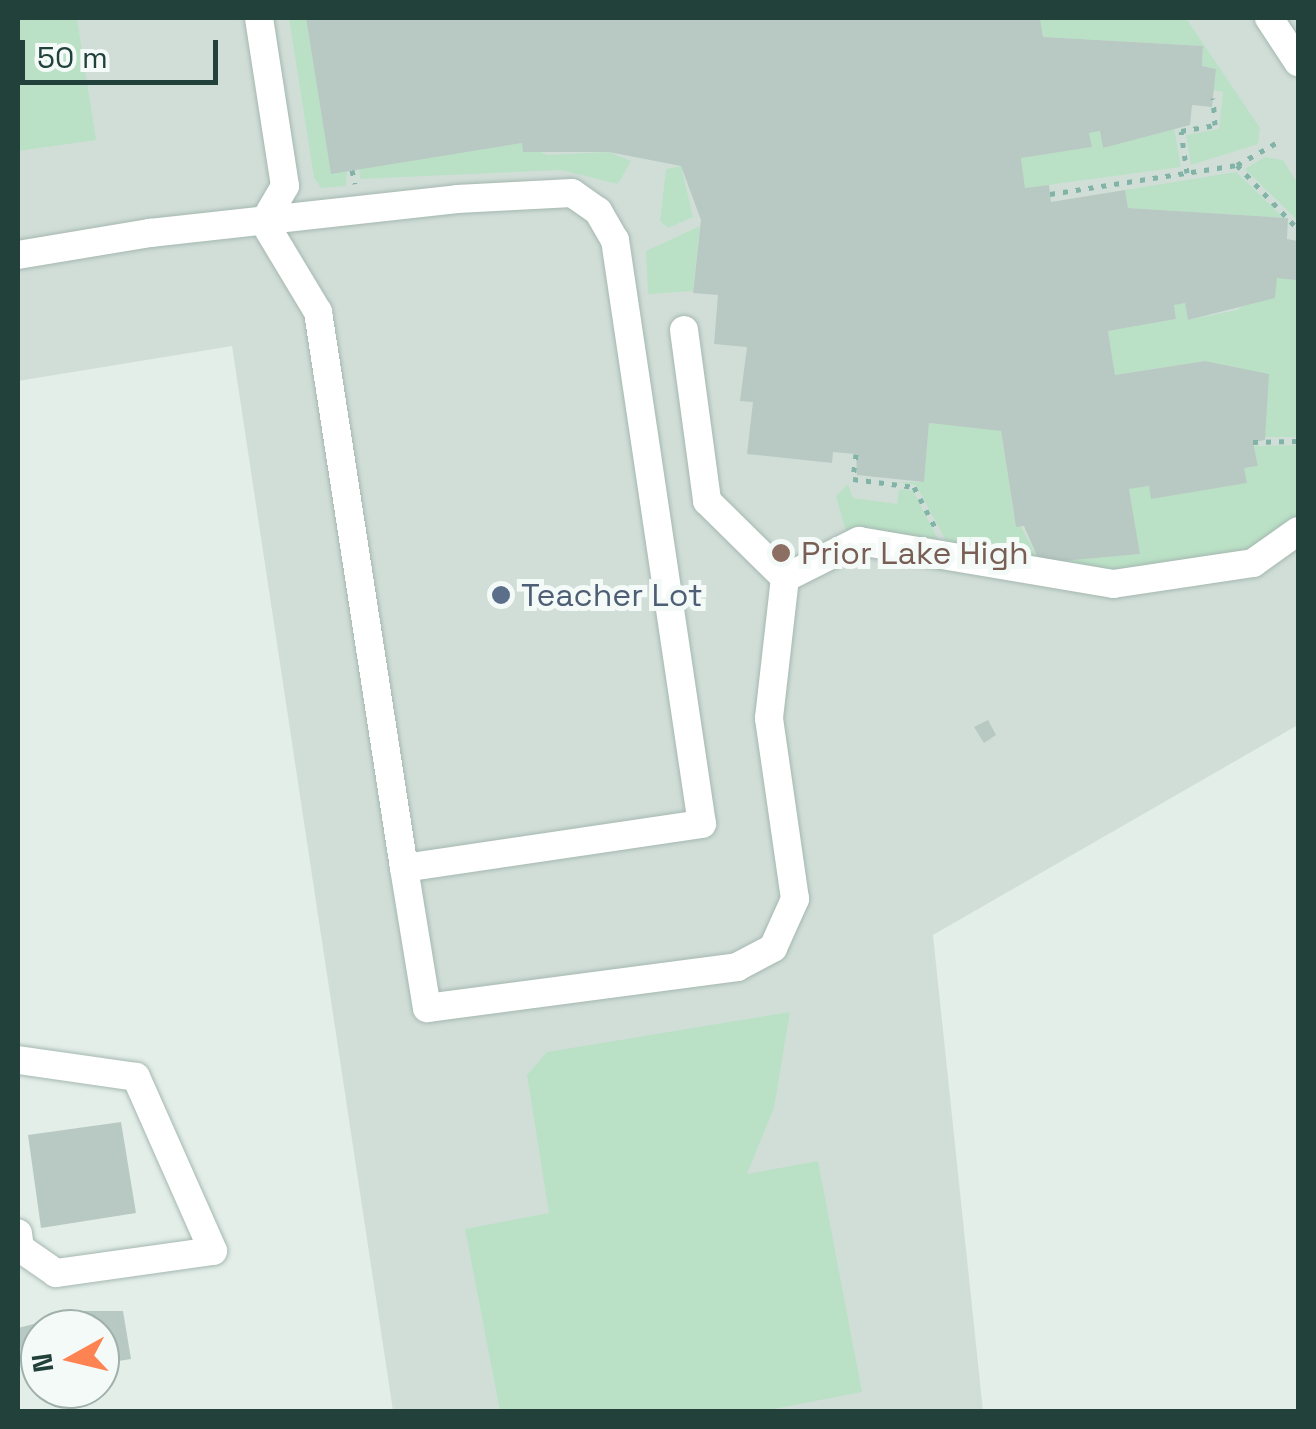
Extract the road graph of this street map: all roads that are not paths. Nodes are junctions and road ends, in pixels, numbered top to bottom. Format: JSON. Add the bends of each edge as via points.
{"nodes":[{"id":1,"x":259,"y":18,"type":"edge"},
{"id":2,"x":1269,"y":18,"type":"edge"},
{"id":3,"x":1298,"y":62,"type":"edge"},
{"id":4,"x":285,"y":186,"type":"junction"},
{"id":5,"x":318,"y":215,"type":"junction"},
{"id":6,"x":264,"y":222,"type":"junction"},
{"id":7,"x":18,"y":254,"type":"edge"},
{"id":8,"x":684,"y":330,"type":"dead end"},
{"id":9,"x":1298,"y":531,"type":"edge"},
{"id":10,"x":785,"y":578,"type":"junction"},
{"id":11,"x":404,"y":868,"type":"junction"},
{"id":12,"x":18,"y":1060,"type":"edge"},
{"id":13,"x":18,"y":1232,"type":"edge"}],
"edges":[{"from":1,"to":4,"type":"lane"},
{"from":2,"to":3,"type":"lane"},
{"from":4,"to":5,"type":"lane"},
{"from":4,"to":6,"type":"lane"},
{"from":5,"to":6,"type":"lane"},
{"from":5,"to":11,"type":"lane","via":[[359,198],[572,194],[598,211],[616,240],[702,824]]},
{"from":6,"to":7,"type":"lane"},
{"from":6,"to":11,"type":"lane","via":[[318,312]]},
{"from":8,"to":10,"type":"lane","via":[[707,501]]},
{"from":9,"to":10,"type":"lane","via":[[1252,563],[1113,584],[859,541]]},
{"from":10,"to":11,"type":"lane","via":[[769,718],[795,899],[773,948],[737,967],[426,1008]]},
{"from":12,"to":13,"type":"lane","via":[[136,1077],[214,1252],[56,1274],[20,1248]]}]}
